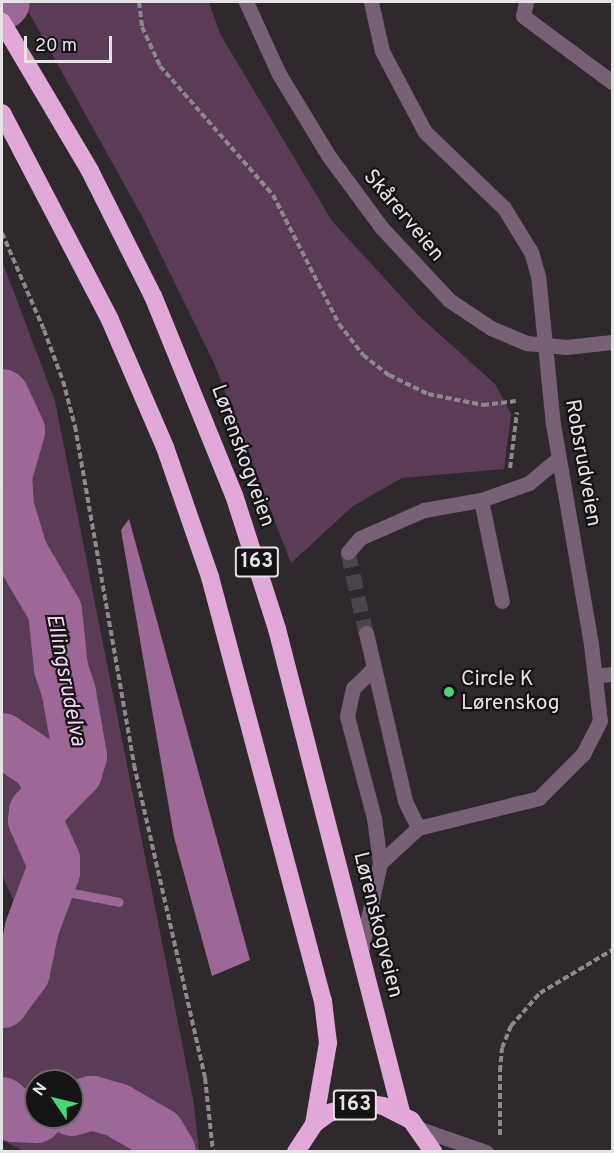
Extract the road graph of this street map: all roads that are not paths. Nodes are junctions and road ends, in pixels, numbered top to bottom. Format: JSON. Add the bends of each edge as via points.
{"nodes":[{"id":1,"x":246,"y":2,"type":"edge"},
{"id":2,"x":371,"y":2,"type":"edge"},
{"id":3,"x":526,"y":2,"type":"edge"},
{"id":4,"x":2,"y":22,"type":"edge"},
{"id":5,"x":612,"y":82,"type":"edge"},
{"id":6,"x":2,"y":113,"type":"edge"},
{"id":7,"x":612,"y":342,"type":"edge"},
{"id":8,"x":544,"y":347,"type":"junction"},
{"id":9,"x":558,"y":459,"type":"junction"},
{"id":10,"x":481,"y":500,"type":"junction"},
{"id":11,"x":348,"y":552,"type":"dead end"},
{"id":12,"x":502,"y":602,"type":"dead end"},
{"id":13,"x":366,"y":633,"type":"tunnel mouth"},
{"id":14,"x":374,"y":668,"type":"junction"},
{"id":15,"x":612,"y":674,"type":"edge"},
{"id":16,"x":595,"y":676,"type":"junction"},
{"id":17,"x":418,"y":828,"type":"junction"},
{"id":18,"x":380,"y":863,"type":"junction"},
{"id":19,"x":361,"y":951,"type":"junction"},
{"id":20,"x":400,"y":1113,"type":"junction"},
{"id":21,"x":314,"y":1124,"type":"junction"},
{"id":22,"x":420,"y":1129,"type":"junction"},
{"id":23,"x":296,"y":1152,"type":"edge"},
{"id":24,"x":433,"y":1152,"type":"edge"},
{"id":25,"x":486,"y":1152,"type":"edge"}],
"edges":[{"from":1,"to":8,"type":"street","name":"Skårerveien","via":[[303,117],[388,235],[429,280],[470,315],[509,337]]},
{"from":2,"to":8,"type":"street","name":"Robsrudveien","via":[[382,51],[425,132],[504,208],[531,252],[538,276]]},
{"from":3,"to":5,"type":"street","via":[[523,16]]},
{"from":4,"to":19,"type":"highway","name":"Lørenskogveien","number":"163","via":[[90,171],[153,296],[234,495],[277,629]]},
{"from":6,"to":21,"type":"highway","number":"163","via":[[119,339],[165,447],[210,577],[324,1001],[328,1043]]},
{"from":7,"to":8,"type":"street","name":"Skårerveien"},
{"from":8,"to":9,"type":"street","name":"Robsrudveien"},
{"from":9,"to":10,"type":"street","via":[[529,483]]},
{"from":9,"to":16,"type":"street","name":"Robsrudveien"},
{"from":10,"to":11,"type":"street","via":[[424,510],[360,538]]},
{"from":10,"to":12,"type":"street"},
{"from":13,"to":14,"type":"street"},
{"from":14,"to":17,"type":"street","via":[[405,801]]},
{"from":14,"to":18,"type":"street","via":[[353,688],[347,716],[374,818]]},
{"from":15,"to":16,"type":"street"},
{"from":16,"to":17,"type":"street","name":"Robsrudveien","via":[[600,721],[583,754],[539,798]]},
{"from":17,"to":18,"type":"street"},
{"from":18,"to":19,"type":"street"},
{"from":19,"to":20,"type":"highway","name":"Lørenskogveien","number":"163"},
{"from":20,"to":21,"type":"highway","number":"163","via":[[374,1104],[346,1106]]},
{"from":20,"to":22,"type":"highway","number":"163"},
{"from":21,"to":23,"type":"highway","number":"163"},
{"from":22,"to":24,"type":"highway","number":"163"},
{"from":22,"to":25,"type":"street"}]}
